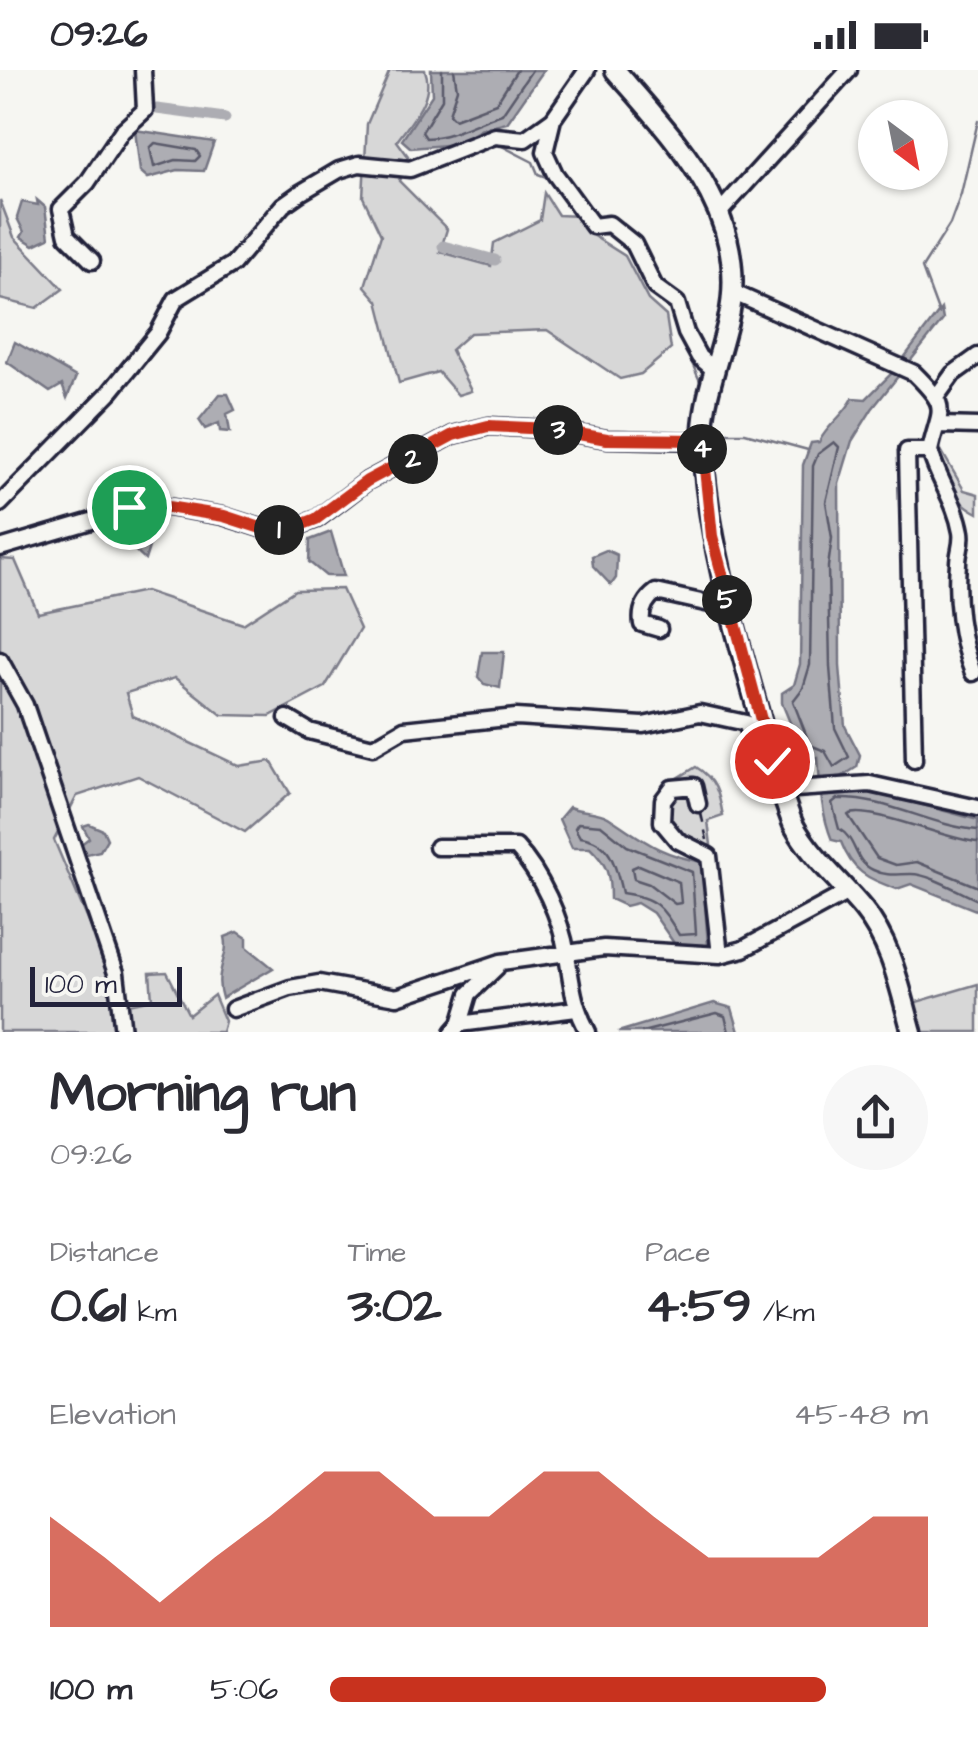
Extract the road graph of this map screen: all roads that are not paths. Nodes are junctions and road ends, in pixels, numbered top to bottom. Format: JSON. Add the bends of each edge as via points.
{"nodes":[{"id":1,"x":143,"y":70,"type":"edge"},
{"id":2,"x":587,"y":70,"type":"edge"},
{"id":3,"x":615,"y":70,"type":"edge"},
{"id":4,"x":849,"y":70,"type":"edge"},
{"id":5,"x":553,"y":119,"type":"junction"},
{"id":6,"x":720,"y":212,"type":"junction"},
{"id":7,"x":92,"y":262,"type":"dead end"},
{"id":8,"x":732,"y":292,"type":"junction"},
{"id":9,"x":978,"y":356,"type":"edge"},
{"id":10,"x":713,"y":369,"type":"junction"},
{"id":11,"x":937,"y":396,"type":"junction"},
{"id":12,"x":941,"y":425,"type":"junction"},
{"id":13,"x":978,"y":426,"type":"edge"},
{"id":14,"x":702,"y":440,"type":"junction"},
{"id":15,"x":930,"y":451,"type":"junction"},
{"id":16,"x":0,"y":504,"type":"edge"},
{"id":17,"x":0,"y":548,"type":"edge"},
{"id":18,"x":728,"y":608,"type":"junction"},
{"id":19,"x":659,"y":629,"type":"dead end"},
{"id":20,"x":0,"y":660,"type":"edge"},
{"id":21,"x":973,"y":672,"type":"dead end"},
{"id":22,"x":286,"y":718,"type":"dead end"},
{"id":23,"x":771,"y":756,"type":"junction"},
{"id":24,"x":914,"y":760,"type":"dead end"},
{"id":25,"x":780,"y":790,"type":"junction"},
{"id":26,"x":698,"y":804,"type":"road end"},
{"id":27,"x":978,"y":808,"type":"edge"},
{"id":28,"x":437,"y":847,"type":"dead end"},
{"id":29,"x":848,"y":892,"type":"junction"},
{"id":30,"x":567,"y":954,"type":"junction"},
{"id":31,"x":720,"y":954,"type":"junction"},
{"id":32,"x":501,"y":962,"type":"junction"},
{"id":33,"x":233,"y":1009,"type":"dead end"},
{"id":34,"x":576,"y":1009,"type":"junction"},
{"id":35,"x":456,"y":1028,"type":"edge"},
{"id":36,"x":123,"y":1032,"type":"edge"},
{"id":37,"x":588,"y":1032,"type":"edge"},
{"id":38,"x":912,"y":1032,"type":"edge"}],
"edges":[{"from":1,"to":7,"type":"street","via":[[145,110],[61,209],[66,236]]},
{"from":2,"to":5,"type":"street"},
{"from":3,"to":6,"type":"main road","via":[[687,155]]},
{"from":4,"to":6,"type":"street"},
{"from":5,"to":10,"type":"street","via":[[545,152],[555,174],[593,226],[609,224],[634,244],[655,288],[677,302],[699,358]]},
{"from":5,"to":16,"type":"street","via":[[524,139],[494,136],[410,169],[359,164],[300,193],[233,264],[176,299],[110,392]]},
{"from":6,"to":8,"type":"main road"},
{"from":8,"to":10,"type":"main road"},
{"from":8,"to":11,"type":"street","via":[[901,367]]},
{"from":9,"to":11,"type":"street"},
{"from":10,"to":14,"type":"main road"},
{"from":11,"to":12,"type":"street"},
{"from":12,"to":13,"type":"street"},
{"from":12,"to":15,"type":"street"},
{"from":14,"to":17,"type":"street","via":[[607,439],[488,426],[453,435],[293,528],[270,531],[149,504]]},
{"from":14,"to":18,"type":"main road"},
{"from":15,"to":21,"type":"street","via":[[963,538],[959,609]]},
{"from":15,"to":24,"type":"street","via":[[906,451]]},
{"from":18,"to":19,"type":"street","via":[[656,592],[641,616],[642,624]]},
{"from":18,"to":23,"type":"main road"},
{"from":20,"to":36,"type":"street","via":[[31,722],[116,973]]},
{"from":22,"to":23,"type":"street","via":[[308,731],[372,747],[404,729],[516,717],[643,725],[700,713],[740,718],[751,730],[758,758]]},
{"from":23,"to":25,"type":"main road"},
{"from":25,"to":27,"type":"street","via":[[870,784]]},
{"from":25,"to":29,"type":"main road","via":[[809,850]]},
{"from":26,"to":31,"type":"street","via":[[694,786],[672,788],[662,822],[677,840],[709,856]]},
{"from":28,"to":30,"type":"street","via":[[516,847],[536,868]]},
{"from":29,"to":31,"type":"street","via":[[793,925]]},
{"from":29,"to":38,"type":"main road","via":[[882,936]]},
{"from":30,"to":31,"type":"street","via":[[634,947]]},
{"from":30,"to":32,"type":"street"},
{"from":30,"to":34,"type":"street"},
{"from":32,"to":33,"type":"street","via":[[397,997],[320,982]]},
{"from":32,"to":35,"type":"street","via":[[469,994]]},
{"from":34,"to":35,"type":"street"},
{"from":34,"to":37,"type":"street"}]}
